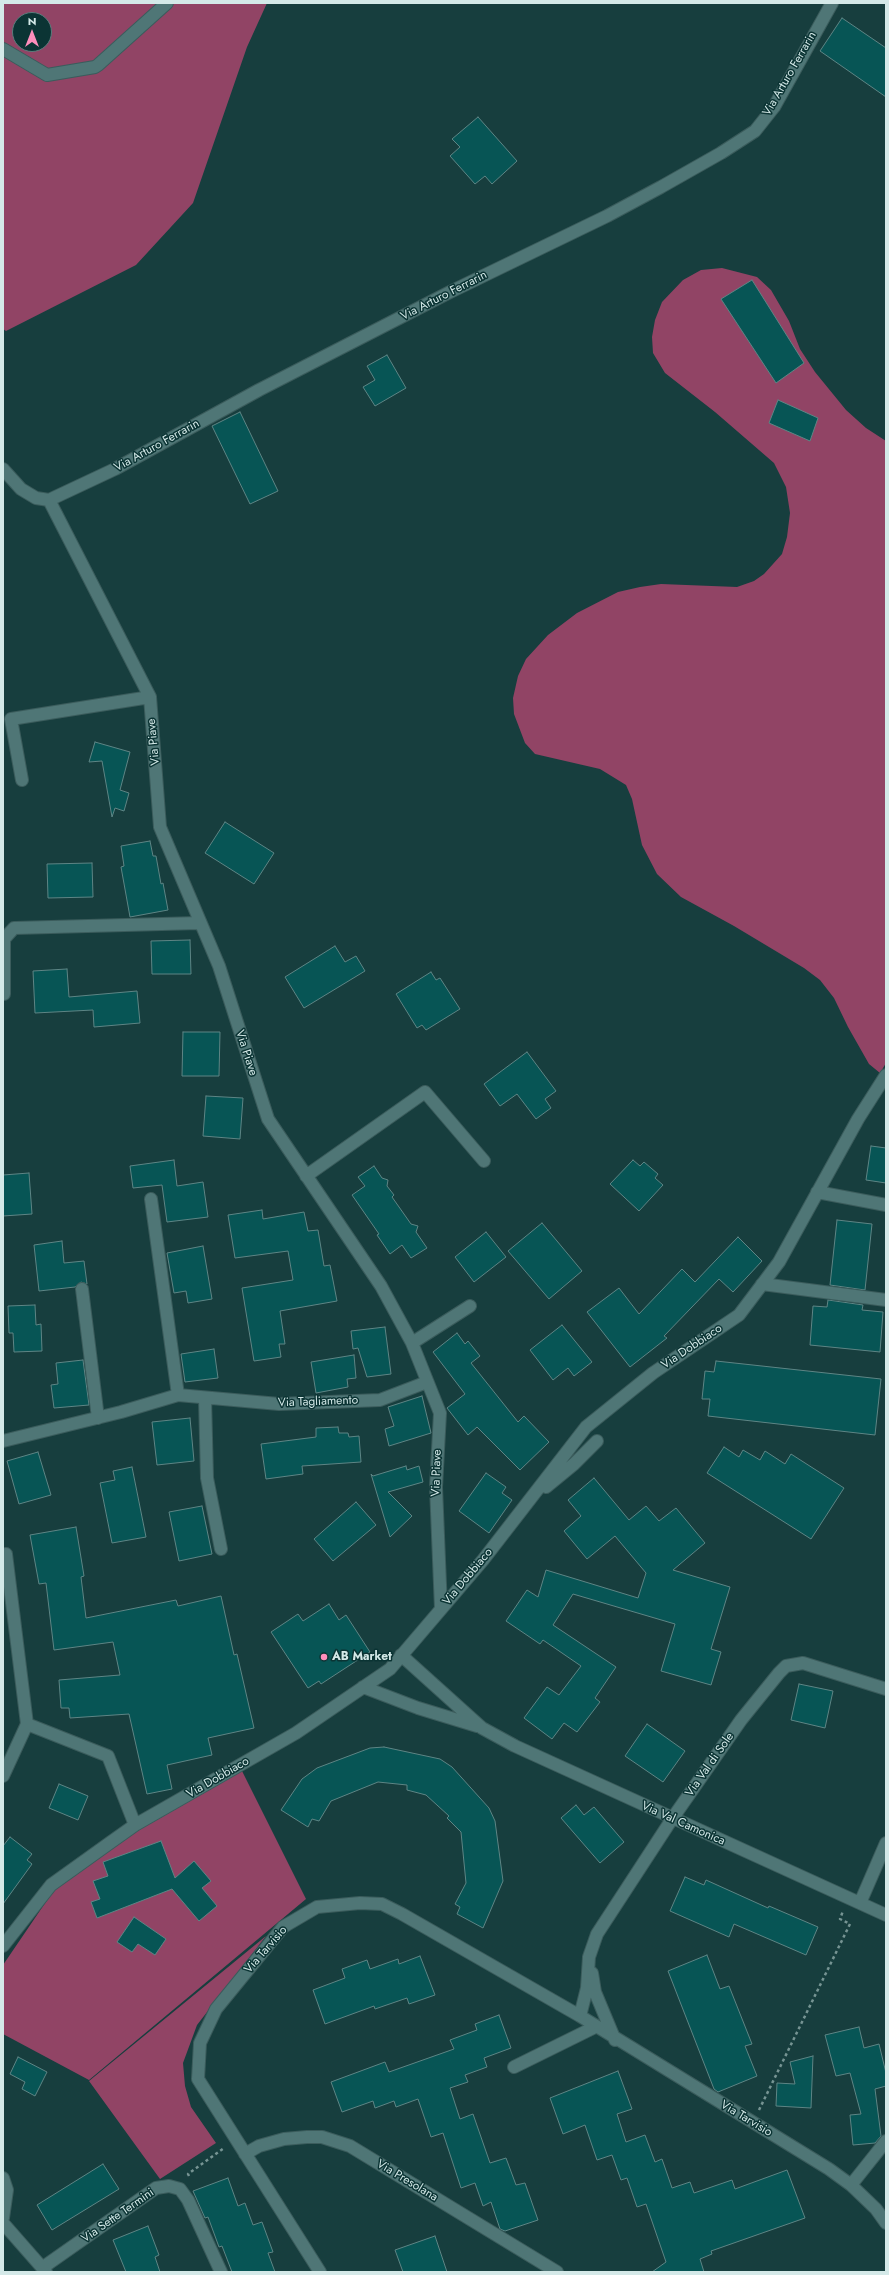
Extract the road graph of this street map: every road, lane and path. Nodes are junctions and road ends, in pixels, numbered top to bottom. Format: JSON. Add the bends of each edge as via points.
{"nodes":[{"id":1,"x":167,"y":3,"type":"edge"},
{"id":2,"x":832,"y":3,"type":"edge"},
{"id":3,"x":3,"y":49,"type":"edge"},
{"id":4,"x":3,"y":470,"type":"edge"},
{"id":5,"x":49,"y":500,"type":"junction"},
{"id":6,"x":150,"y":697,"type":"junction"},
{"id":7,"x":22,"y":780,"type":"dead end"},
{"id":8,"x":199,"y":923,"type":"junction"},
{"id":9,"x":4,"y":994,"type":"dead end"},
{"id":10,"x":886,"y":1076,"type":"edge"},
{"id":11,"x":484,"y":1161,"type":"dead end"},
{"id":12,"x":306,"y":1176,"type":"junction"},
{"id":13,"x":817,"y":1192,"type":"junction"},
{"id":14,"x":151,"y":1199,"type":"dead end"},
{"id":15,"x":886,"y":1205,"type":"edge"},
{"id":16,"x":762,"y":1284,"type":"junction"},
{"id":17,"x":82,"y":1289,"type":"dead end"},
{"id":18,"x":886,"y":1300,"type":"edge"},
{"id":19,"x":470,"y":1306,"type":"dead end"},
{"id":20,"x":412,"y":1343,"type":"junction"},
{"id":21,"x":427,"y":1382,"type":"junction"},
{"id":22,"x":178,"y":1395,"type":"junction"},
{"id":23,"x":205,"y":1398,"type":"junction"},
{"id":24,"x":98,"y":1418,"type":"junction"},
{"id":25,"x":3,"y":1441,"type":"edge"},
{"id":26,"x":597,"y":1441,"type":"dead end"},
{"id":27,"x":530,"y":1500,"type":"junction"},
{"id":28,"x":221,"y":1549,"type":"dead end"},
{"id":29,"x":6,"y":1554,"type":"dead end"},
{"id":30,"x":441,"y":1608,"type":"junction"},
{"id":31,"x":401,"y":1655,"type":"junction"},
{"id":32,"x":363,"y":1687,"type":"junction"},
{"id":33,"x":886,"y":1689,"type":"edge"},
{"id":34,"x":27,"y":1724,"type":"junction"},
{"id":35,"x":482,"y":1728,"type":"junction"},
{"id":36,"x":3,"y":1776,"type":"edge"},
{"id":37,"x":672,"y":1819,"type":"junction"},
{"id":38,"x":135,"y":1824,"type":"junction"},
{"id":39,"x":886,"y":1843,"type":"edge"},
{"id":40,"x":860,"y":1903,"type":"junction"},
{"id":41,"x":886,"y":1915,"type":"edge"},
{"id":42,"x":840,"y":1919,"type":"dead end"},
{"id":43,"x":3,"y":1946,"type":"edge"},
{"id":44,"x":589,"y":1957,"type":"junction"},
{"id":45,"x":580,"y":2016,"type":"junction"},
{"id":46,"x":595,"y":2027,"type":"junction"},
{"id":47,"x":615,"y":2040,"type":"junction"},
{"id":48,"x":514,"y":2067,"type":"dead end"},
{"id":49,"x":752,"y":2123,"type":"junction"},
{"id":50,"x":236,"y":2139,"type":"junction"},
{"id":51,"x":886,"y":2141,"type":"edge"},
{"id":52,"x":245,"y":2154,"type":"junction"},
{"id":53,"x":3,"y":2178,"type":"edge"},
{"id":54,"x":851,"y":2185,"type":"junction"},
{"id":55,"x":180,"y":2189,"type":"junction"},
{"id":56,"x":3,"y":2218,"type":"edge"},
{"id":57,"x":3,"y":2223,"type":"edge"},
{"id":58,"x":886,"y":2223,"type":"edge"},
{"id":59,"x":44,"y":2270,"type":"edge"},
{"id":60,"x":221,"y":2272,"type":"edge"},
{"id":61,"x":320,"y":2272,"type":"edge"},
{"id":62,"x":557,"y":2272,"type":"edge"}],
"edges":[{"from":1,"to":3,"type":"street","via":[[95,67],[47,75]]},
{"from":2,"to":5,"type":"street","name":"Via Arturo Ferrarin","via":[[774,107],[754,131],[720,154],[607,216],[450,292],[260,390],[115,469]]},
{"from":4,"to":5,"type":"street","via":[[21,489],[36,498]]},
{"from":5,"to":6,"type":"street","name":"Via Piave"},
{"from":6,"to":7,"type":"street","via":[[11,719]]},
{"from":6,"to":8,"type":"street","name":"Via Piave","via":[[160,827]]},
{"from":8,"to":9,"type":"street","via":[[14,928],[4,940]]},
{"from":8,"to":12,"type":"street","name":"Via Piave","via":[[219,966],[268,1119]]},
{"from":10,"to":13,"type":"street","name":"Via Dobbiaco","via":[[858,1119]]},
{"from":11,"to":12,"type":"street","via":[[425,1092]]},
{"from":12,"to":20,"type":"street","name":"Via Piave","via":[[381,1286]]},
{"from":13,"to":15,"type":"street"},
{"from":13,"to":16,"type":"street","name":"Via Dobbiaco","via":[[779,1262]]},
{"from":14,"to":22,"type":"street"},
{"from":16,"to":18,"type":"street"},
{"from":16,"to":27,"type":"street","name":"Via Dobbiaco","via":[[739,1315],[653,1373],[586,1427]]},
{"from":17,"to":24,"type":"street"},
{"from":19,"to":20,"type":"street"},
{"from":20,"to":21,"type":"street","name":"Via Piave"},
{"from":21,"to":23,"type":"street","name":"Via Tagliamento","via":[[380,1400],[279,1404]]},
{"from":21,"to":30,"type":"street","name":"Via Piave","via":[[440,1412],[436,1487]]},
{"from":22,"to":23,"type":"street","name":"Via Tagliamento"},
{"from":22,"to":24,"type":"street","name":"Via Tagliamento"},
{"from":23,"to":28,"type":"street","via":[[207,1478]]},
{"from":24,"to":25,"type":"street","name":"Via Tagliamento"},
{"from":26,"to":27,"type":"street","via":[[574,1464]]},
{"from":27,"to":30,"type":"street","name":"Via Dobbiaco"},
{"from":29,"to":34,"type":"street"},
{"from":30,"to":31,"type":"street","name":"Via Dobbiaco"},
{"from":31,"to":32,"type":"street","name":"Via Dobbiaco","via":[[390,1669]]},
{"from":31,"to":35,"type":"street","name":"Via Val Camonica"},
{"from":32,"to":35,"type":"street","name":"Via Val Camonica"},
{"from":32,"to":38,"type":"street","name":"Via Dobbiaco","via":[[296,1733]]},
{"from":33,"to":37,"type":"street","name":"Via Val di Sole","via":[[803,1664],[786,1666],[741,1720]]},
{"from":34,"to":36,"type":"street"},
{"from":34,"to":38,"type":"street","via":[[108,1756]]},
{"from":35,"to":37,"type":"street","name":"Via Val Camonica"},
{"from":37,"to":40,"type":"street","name":"Via Val Camonica"},
{"from":37,"to":44,"type":"street","name":"Via Val di Sole","via":[[597,1934]]},
{"from":38,"to":43,"type":"street","name":"Via Dobbiaco","via":[[50,1885]]},
{"from":39,"to":40,"type":"street"},
{"from":40,"to":41,"type":"street","name":"Via Val Camonica"},
{"from":42,"to":49,"type":"path","via":[[850,1924]]},
{"from":44,"to":45,"type":"street","name":"Via Val di Sole"},
{"from":44,"to":47,"type":"street","via":[[596,1992]]},
{"from":45,"to":46,"type":"street","name":"Via Tarvisio"},
{"from":45,"to":50,"type":"street","name":"Via Tarvisio","via":[[382,1904],[360,1903],[317,1907],[283,1927],[216,2009],[200,2043],[198,2079]]},
{"from":46,"to":47,"type":"street","name":"Via Tarvisio"},
{"from":46,"to":48,"type":"street"},
{"from":47,"to":49,"type":"street","name":"Via Tarvisio"},
{"from":49,"to":54,"type":"street","name":"Via Tarvisio"},
{"from":50,"to":52,"type":"street","name":"Via Tarvisio"},
{"from":50,"to":55,"type":"path","via":[[188,2174],[191,2181]]},
{"from":51,"to":54,"type":"street"},
{"from":52,"to":61,"type":"street","name":"Via Tarvisio"},
{"from":52,"to":62,"type":"street","name":"Via Presolana","via":[[259,2146],[284,2139],[322,2137],[350,2146]]},
{"from":53,"to":56,"type":"street","via":[[7,2190]]},
{"from":54,"to":58,"type":"street","name":"Via Tarvisio"},
{"from":55,"to":59,"type":"street","name":"Via Sette Termini","via":[[169,2186],[156,2188]]},
{"from":55,"to":60,"type":"street","via":[[188,2200]]},
{"from":57,"to":59,"type":"street","name":"Via Sette Termini"}]}
